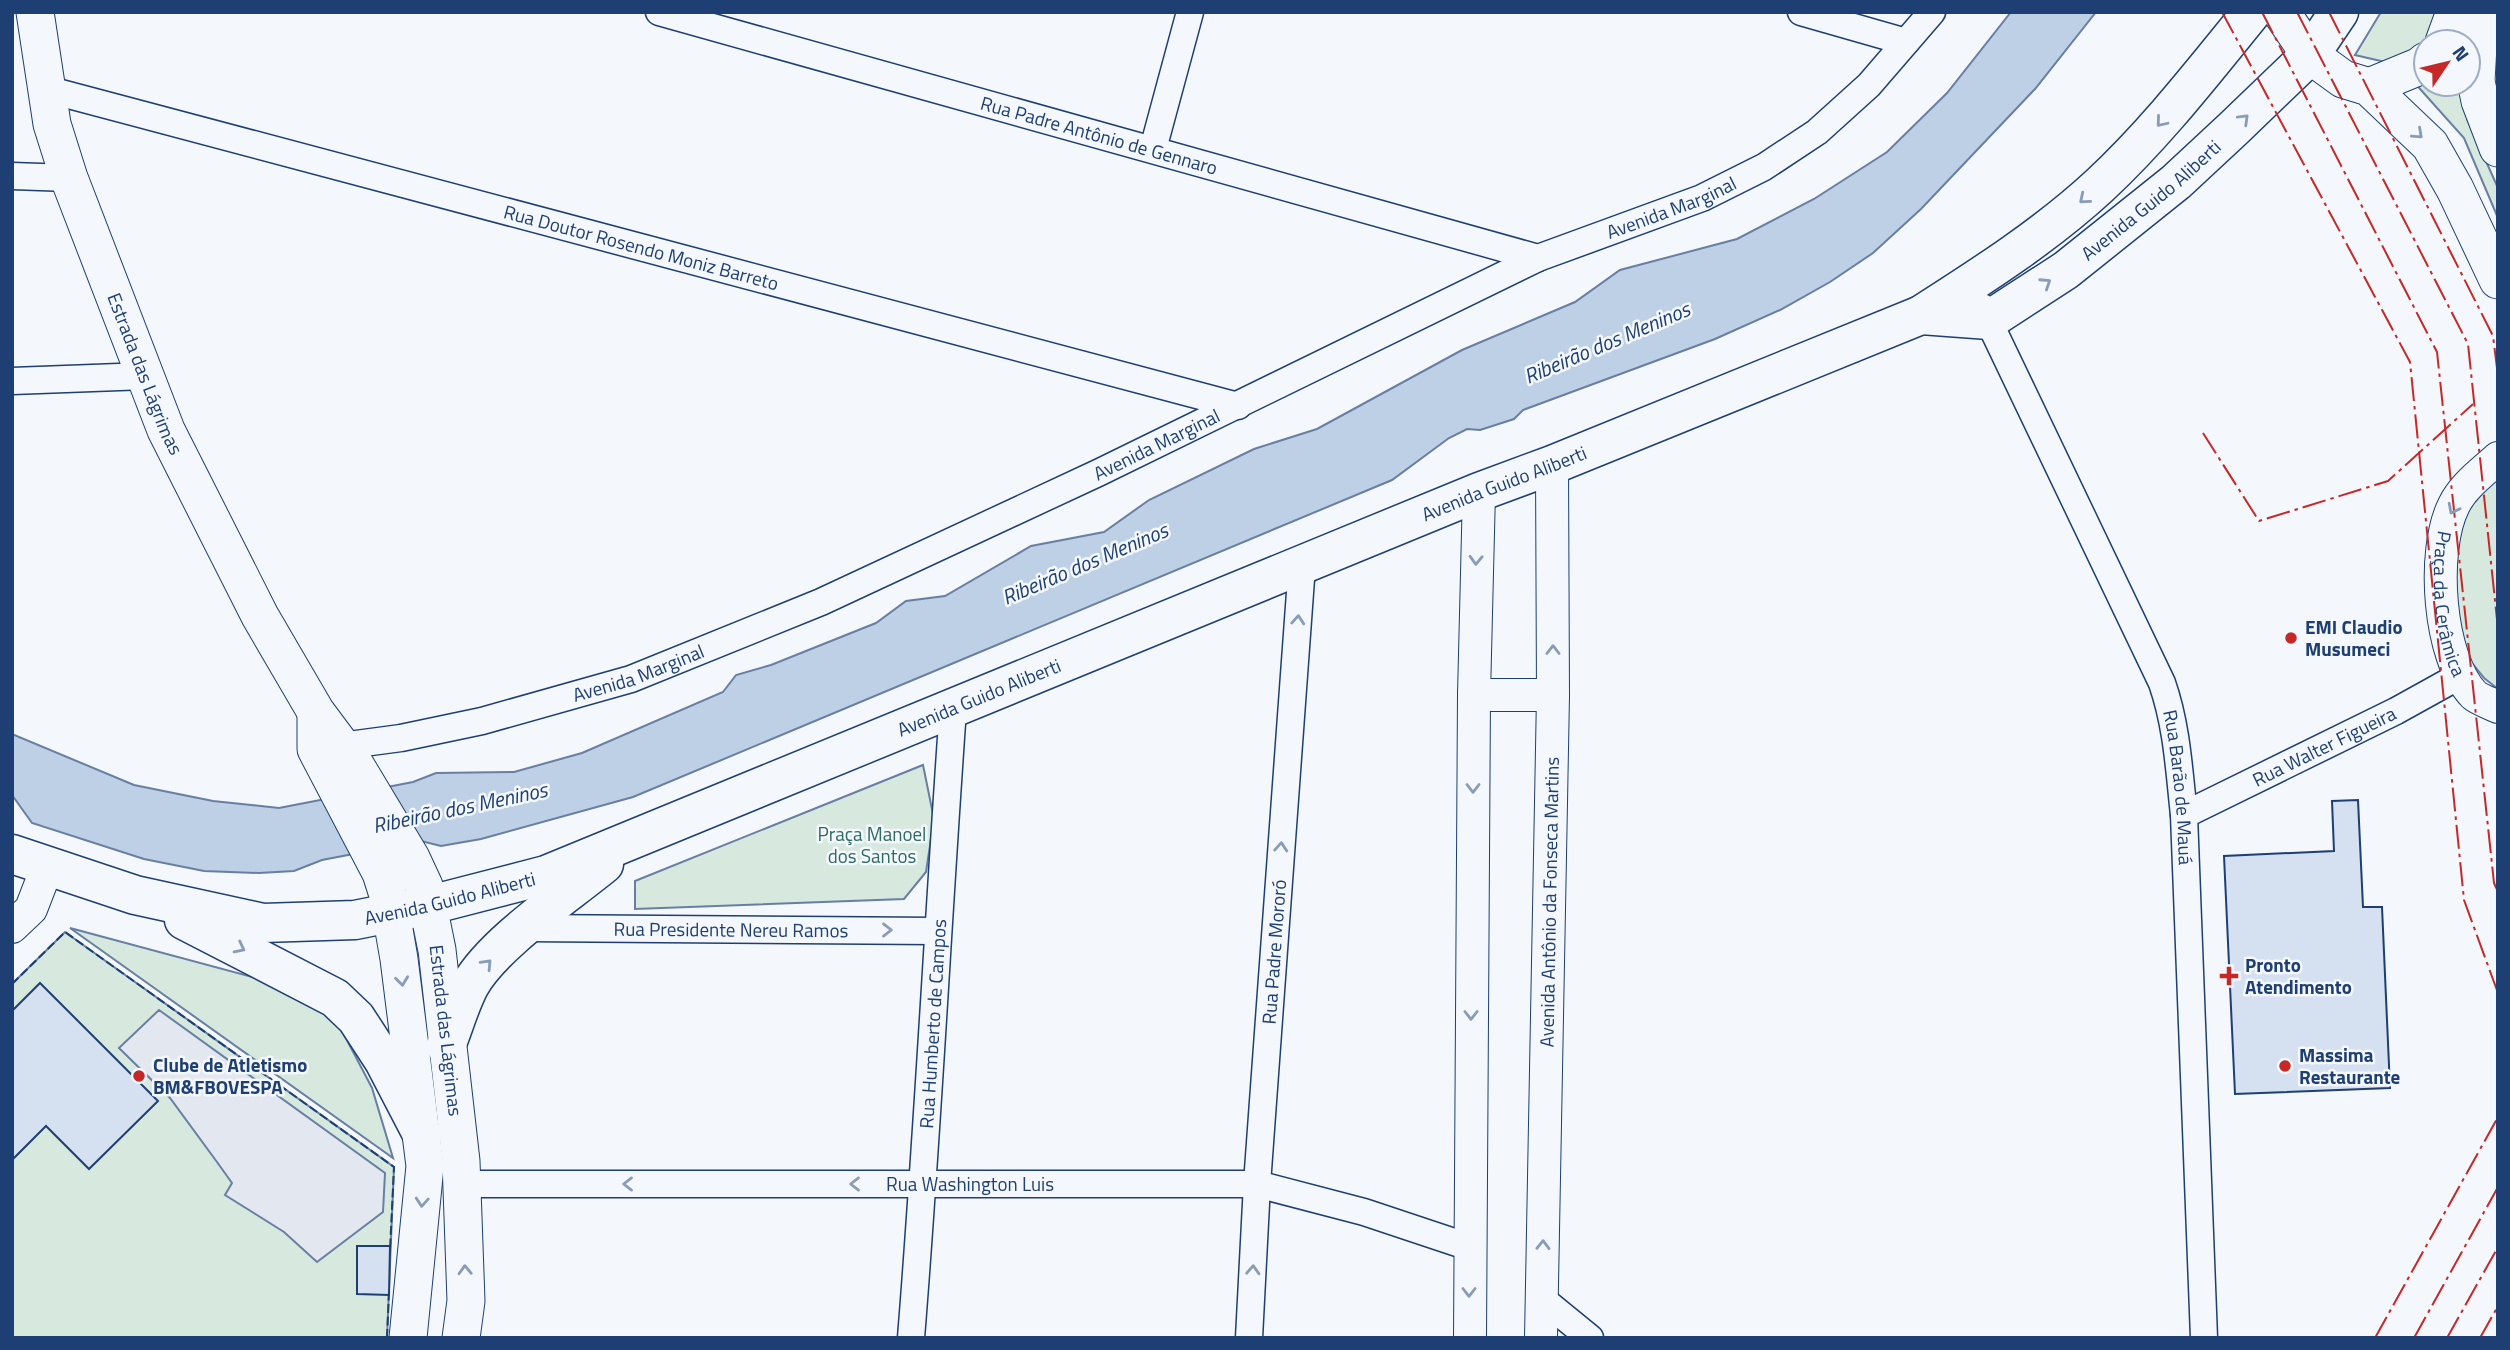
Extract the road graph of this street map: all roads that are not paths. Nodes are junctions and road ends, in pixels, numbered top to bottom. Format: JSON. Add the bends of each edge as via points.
{"nodes":[{"id":1,"x":35,"y":12,"type":"edge"},
{"id":2,"x":659,"y":12,"type":"edge"},
{"id":3,"x":1190,"y":12,"type":"edge"},
{"id":4,"x":1801,"y":12,"type":"edge"},
{"id":5,"x":1931,"y":12,"type":"edge"},
{"id":6,"x":2252,"y":12,"type":"edge"},
{"id":7,"x":2281,"y":12,"type":"edge"},
{"id":8,"x":2339,"y":12,"type":"edge"},
{"id":9,"x":2480,"y":12,"type":"edge"},
{"id":10,"x":1906,"y":42,"type":"junction"},
{"id":11,"x":2311,"y":55,"type":"junction"},
{"id":12,"x":2412,"y":69,"type":"edge"},
{"id":13,"x":2369,"y":87,"type":"junction"},
{"id":14,"x":46,"y":89,"type":"junction"},
{"id":15,"x":2498,"y":148,"type":"edge"},
{"id":16,"x":1153,"y":149,"type":"junction"},
{"id":17,"x":12,"y":176,"type":"edge"},
{"id":18,"x":69,"y":178,"type":"junction"},
{"id":19,"x":1538,"y":258,"type":"junction"},
{"id":20,"x":2498,"y":280,"type":"edge"},
{"id":21,"x":1969,"y":284,"type":"junction"},
{"id":22,"x":1921,"y":315,"type":"junction"},
{"id":23,"x":1989,"y":320,"type":"junction"},
{"id":24,"x":146,"y":376,"type":"junction"},
{"id":25,"x":12,"y":381,"type":"edge"},
{"id":26,"x":1238,"y":406,"type":"junction"},
{"id":27,"x":2498,"y":458,"type":"edge"},
{"id":28,"x":1552,"y":465,"type":"junction"},
{"id":29,"x":1479,"y":492,"type":"junction"},
{"id":30,"x":1301,"y":565,"type":"junction"},
{"id":31,"x":2461,"y":675,"type":"junction"},
{"id":32,"x":1474,"y":695,"type":"junction"},
{"id":33,"x":1553,"y":695,"type":"junction"},
{"id":34,"x":2498,"y":707,"type":"edge"},
{"id":35,"x":953,"y":709,"type":"junction"},
{"id":36,"x":335,"y":757,"type":"junction"},
{"id":37,"x":2184,"y":815,"type":"junction"},
{"id":38,"x":635,"y":839,"type":"junction"},
{"id":39,"x":30,"y":860,"type":"edge"},
{"id":40,"x":394,"y":860,"type":"junction"},
{"id":41,"x":135,"y":895,"type":"junction"},
{"id":42,"x":430,"y":905,"type":"junction"},
{"id":43,"x":391,"y":913,"type":"junction"},
{"id":44,"x":12,"y":927,"type":"edge"},
{"id":45,"x":524,"y":928,"type":"junction"},
{"id":46,"x":937,"y":931,"type":"junction"},
{"id":47,"x":446,"y":1046,"type":"junction"},
{"id":48,"x":422,"y":1134,"type":"junction"},
{"id":49,"x":462,"y":1184,"type":"junction"},
{"id":50,"x":924,"y":1184,"type":"junction"},
{"id":51,"x":1257,"y":1184,"type":"junction"},
{"id":52,"x":1469,"y":1247,"type":"junction"},
{"id":53,"x":1541,"y":1298,"type":"junction"},
{"id":54,"x":408,"y":1338,"type":"edge"},
{"id":55,"x":461,"y":1338,"type":"edge"},
{"id":56,"x":911,"y":1338,"type":"edge"},
{"id":57,"x":1249,"y":1338,"type":"edge"},
{"id":58,"x":1469,"y":1338,"type":"edge"},
{"id":59,"x":1541,"y":1338,"type":"edge"},
{"id":60,"x":1590,"y":1338,"type":"edge"},
{"id":61,"x":2204,"y":1338,"type":"edge"}],
"edges":[{"from":1,"to":14,"type":"main road","name":"Estrada das Lágrimas"},
{"from":2,"to":16,"type":"street","name":"Rua Padre Antônio de Gennaro"},
{"from":3,"to":16,"type":"street"},
{"from":4,"to":10,"type":"street"},
{"from":5,"to":10,"type":"street","name":"Avenida Marginal"},
{"from":6,"to":21,"type":"main road","name":"Avenida Guido Aliberti","one_way":true,"via":[[2157,128],[2099,186]]},
{"from":7,"to":11,"type":"main road"},
{"from":8,"to":11,"type":"main road","name":"Avenida Guido Aliberti"},
{"from":9,"to":15,"type":"main road","via":[[2476,81]]},
{"from":10,"to":19,"type":"street","name":"Avenida Marginal","via":[[1869,85],[1816,132],[1764,167],[1702,198]]},
{"from":11,"to":13,"type":"main road","via":[[2343,79]]},
{"from":23,"to":11,"type":"main road","name":"Avenida Guido Aliberti","one_way":true,"via":[[2066,270],[2176,182]]},
{"from":12,"to":13,"type":"main road"},
{"from":13,"to":20,"type":"main road","one_way":true,"via":[[2430,145]]},
{"from":14,"to":18,"type":"main road","name":"Estrada das Lágrimas"},
{"from":14,"to":26,"type":"street","name":"Rua Doutor Rosendo Moniz Barreto"},
{"from":16,"to":19,"type":"street","name":"Rua Padre Antônio de Gennaro"},
{"from":17,"to":18,"type":"street"},
{"from":18,"to":24,"type":"main road","name":"Estrada das Lágrimas"},
{"from":19,"to":26,"type":"street","name":"Avenida Marginal"},
{"from":21,"to":22,"type":"main road","name":"Avenida Guido Aliberti"},
{"from":21,"to":23,"type":"street","name":"Rua Barão de Mauá"},
{"from":22,"to":23,"type":"main road","name":"Avenida Guido Aliberti"},
{"from":22,"to":28,"type":"main road","name":"Avenida Guido Aliberti"},
{"from":23,"to":37,"type":"street","name":"Rua Barão de Mauá","via":[[2162,683],[2175,730]]},
{"from":24,"to":25,"type":"street"},
{"from":24,"to":36,"type":"main road","name":"Estrada das Lágrimas","via":[[166,430],[253,604],[316,712]]},
{"from":26,"to":36,"type":"street","name":"Avenida Marginal","via":[[821,602],[631,679]]},
{"from":27,"to":31,"type":"street","name":"Praça da Cerâmica","one_way":true,"via":[[2455,502],[2441,552],[2444,619]]},
{"from":28,"to":29,"type":"main road","name":"Avenida Guido Aliberti"},
{"from":33,"to":28,"type":"street","name":"Avenida Antônio da Fonseca Martins","one_way":true},
{"from":29,"to":30,"type":"main road","name":"Avenida Guido Aliberti"},
{"from":29,"to":32,"type":"street","one_way":true},
{"from":30,"to":35,"type":"main road","name":"Avenida Guido Aliberti"},
{"from":51,"to":30,"type":"street","name":"Rua Padre Mororó","one_way":true},
{"from":31,"to":34,"type":"street","name":"Praça da Cerâmica","via":[[2475,696]]},
{"from":31,"to":37,"type":"street","name":"Rua Walter Figueira"},
{"from":32,"to":33,"type":"street"},
{"from":32,"to":52,"type":"street","one_way":true},
{"from":53,"to":33,"type":"street","name":"Avenida Antônio da Fonseca Martins","one_way":true},
{"from":35,"to":38,"type":"main road","name":"Avenida Guido Aliberti"},
{"from":35,"to":46,"type":"street","name":"Rua Humberto de Campos"},
{"from":36,"to":40,"type":"main road","name":"Estrada das Lágrimas"},
{"from":37,"to":61,"type":"street","name":"Rua Barão de Mauá"},
{"from":38,"to":42,"type":"main road","name":"Avenida Guido Aliberti","via":[[546,875]]},
{"from":38,"to":45,"type":"main road"},
{"from":39,"to":41,"type":"main road","name":"Avenida Guido Aliberti"},
{"from":39,"to":44,"type":"street","via":[[31,909]]},
{"from":40,"to":42,"type":"main road","name":"Estrada das Lágrimas"},
{"from":40,"to":43,"type":"main road","name":"Estrada das Lágrimas","via":[[388,895]]},
{"from":41,"to":43,"type":"main road","name":"Avenida Guido Aliberti","via":[[263,923],[355,920]]},
{"from":41,"to":48,"type":"main road","one_way":true,"via":[[335,998],[356,1018],[384,1060]]},
{"from":42,"to":43,"type":"main road","name":"Avenida Guido Aliberti"},
{"from":42,"to":47,"type":"main road","name":"Estrada das Lágrimas"},
{"from":43,"to":48,"type":"main road","name":"Estrada das Lágrimas","one_way":true},
{"from":45,"to":46,"type":"street","name":"Rua Presidente Nereu Ramos","one_way":true},
{"from":47,"to":45,"type":"main road","one_way":true,"via":[[483,966]]},
{"from":46,"to":50,"type":"street","name":"Rua Humberto de Campos"},
{"from":47,"to":49,"type":"main road","name":"Estrada das Lágrimas"},
{"from":48,"to":54,"type":"main road","name":"Estrada das Lágrimas","one_way":true,"via":[[425,1166]]},
{"from":50,"to":49,"type":"street","name":"Rua Washington Luis","one_way":true},
{"from":55,"to":49,"type":"main road","name":"Estrada das Lágrimas","one_way":true,"via":[[466,1301]]},
{"from":50,"to":51,"type":"street","name":"Rua Washington Luis"},
{"from":50,"to":56,"type":"street","name":"Rua Humberto de Campos"},
{"from":51,"to":52,"type":"street","name":"Rua Washington Luis","via":[[1364,1212]]},
{"from":57,"to":51,"type":"street","name":"Rua Padre Mororó","one_way":true},
{"from":52,"to":58,"type":"street","one_way":true},
{"from":53,"to":59,"type":"street","name":"Avenida Antônio da Fonseca Martins"},
{"from":53,"to":60,"type":"street"}]}
